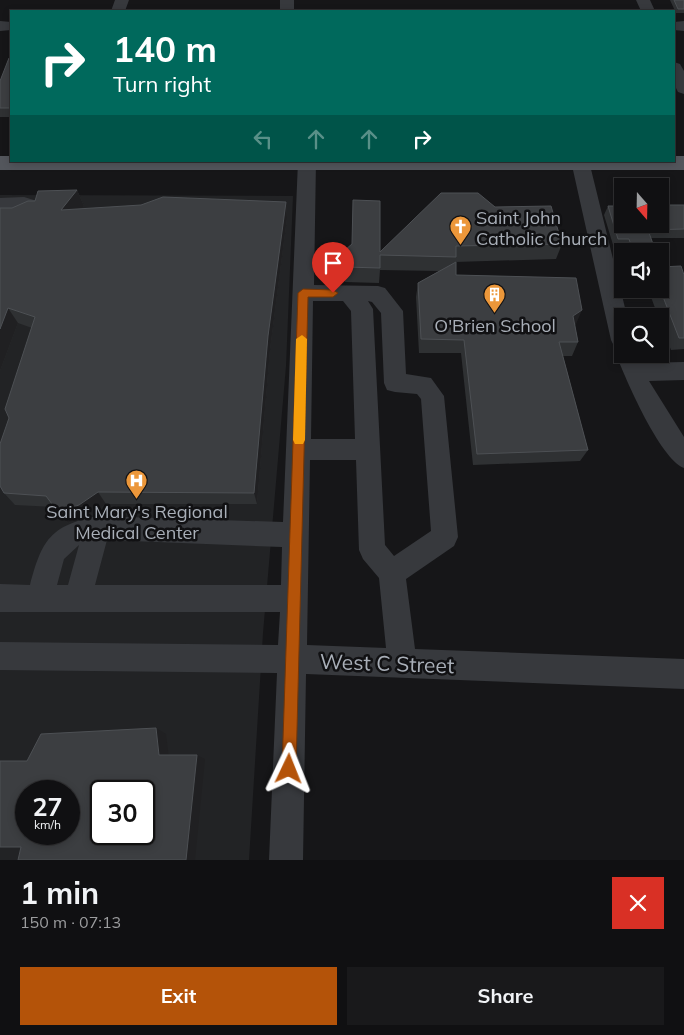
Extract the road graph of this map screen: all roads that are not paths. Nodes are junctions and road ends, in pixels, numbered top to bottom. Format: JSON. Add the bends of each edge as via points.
{"nodes":[{"id":1,"x":675,"y":69,"type":"edge"},
{"id":2,"x":684,"y":89,"type":"edge"},
{"id":3,"x":64,"y":162,"type":"edge"},
{"id":4,"x":403,"y":162,"type":"edge"},
{"id":5,"x":580,"y":162,"type":"edge"},
{"id":6,"x":0,"y":163,"type":"edge"},
{"id":7,"x":307,"y":163,"type":"edge"},
{"id":8,"x":684,"y":163,"type":"edge"},
{"id":9,"x":303,"y":293,"type":"junction"},
{"id":10,"x":348,"y":293,"type":"junction"},
{"id":11,"x":614,"y":308,"type":"edge"},
{"id":12,"x":630,"y":363,"type":"edge"},
{"id":13,"x":684,"y":372,"type":"edge"},
{"id":14,"x":365,"y":383,"type":"junction"},
{"id":15,"x":394,"y":383,"type":"junction"},
{"id":16,"x":298,"y":449,"type":"junction"},
{"id":17,"x":368,"y":450,"type":"junction"},
{"id":18,"x":684,"y":457,"type":"edge"},
{"id":19,"x":97,"y":528,"type":"junction"},
{"id":20,"x":296,"y":535,"type":"junction"},
{"id":21,"x":392,"y":573,"type":"junction"},
{"id":22,"x":0,"y":598,"type":"edge"},
{"id":23,"x":40,"y":598,"type":"junction"},
{"id":24,"x":78,"y":598,"type":"junction"},
{"id":25,"x":294,"y":599,"type":"junction"},
{"id":26,"x":0,"y":656,"type":"edge"},
{"id":27,"x":292,"y":659,"type":"junction"},
{"id":28,"x":402,"y":664,"type":"junction"},
{"id":29,"x":684,"y":674,"type":"edge"},
{"id":30,"x":286,"y":860,"type":"edge"}],
"edges":[{"from":1,"to":2,"type":"street"},
{"from":3,"to":6,"type":"main road"},
{"from":3,"to":7,"type":"main road"},
{"from":4,"to":5,"type":"main road"},
{"from":4,"to":7,"type":"main road"},
{"from":5,"to":8,"type":"main road"},
{"from":5,"to":11,"type":"street"},
{"from":7,"to":9,"type":"street"},
{"from":9,"to":10,"type":"street"},
{"from":9,"to":16,"type":"street"},
{"from":10,"to":14,"type":"street","via":[[362,309]]},
{"from":10,"to":15,"type":"street","via":[[378,294],[392,311]]},
{"from":12,"to":13,"type":"street"},
{"from":12,"to":18,"type":"street","via":[[654,414]]},
{"from":14,"to":15,"type":"street"},
{"from":14,"to":17,"type":"street"},
{"from":15,"to":21,"type":"street","via":[[424,385],[432,396],[445,538]]},
{"from":16,"to":17,"type":"street"},
{"from":16,"to":20,"type":"street"},
{"from":17,"to":21,"type":"street","via":[[372,550]]},
{"from":19,"to":20,"type":"street"},
{"from":19,"to":23,"type":"street","via":[[78,531],[64,538],[55,549]]},
{"from":19,"to":24,"type":"street"},
{"from":20,"to":25,"type":"street"},
{"from":21,"to":28,"type":"street"},
{"from":22,"to":23,"type":"street"},
{"from":23,"to":24,"type":"street"},
{"from":24,"to":25,"type":"street"},
{"from":25,"to":27,"type":"street"},
{"from":26,"to":27,"type":"street","name":"West C Street"},
{"from":27,"to":28,"type":"street","name":"West C Street"},
{"from":27,"to":30,"type":"street"},
{"from":28,"to":29,"type":"street","name":"West C Street"}]}
